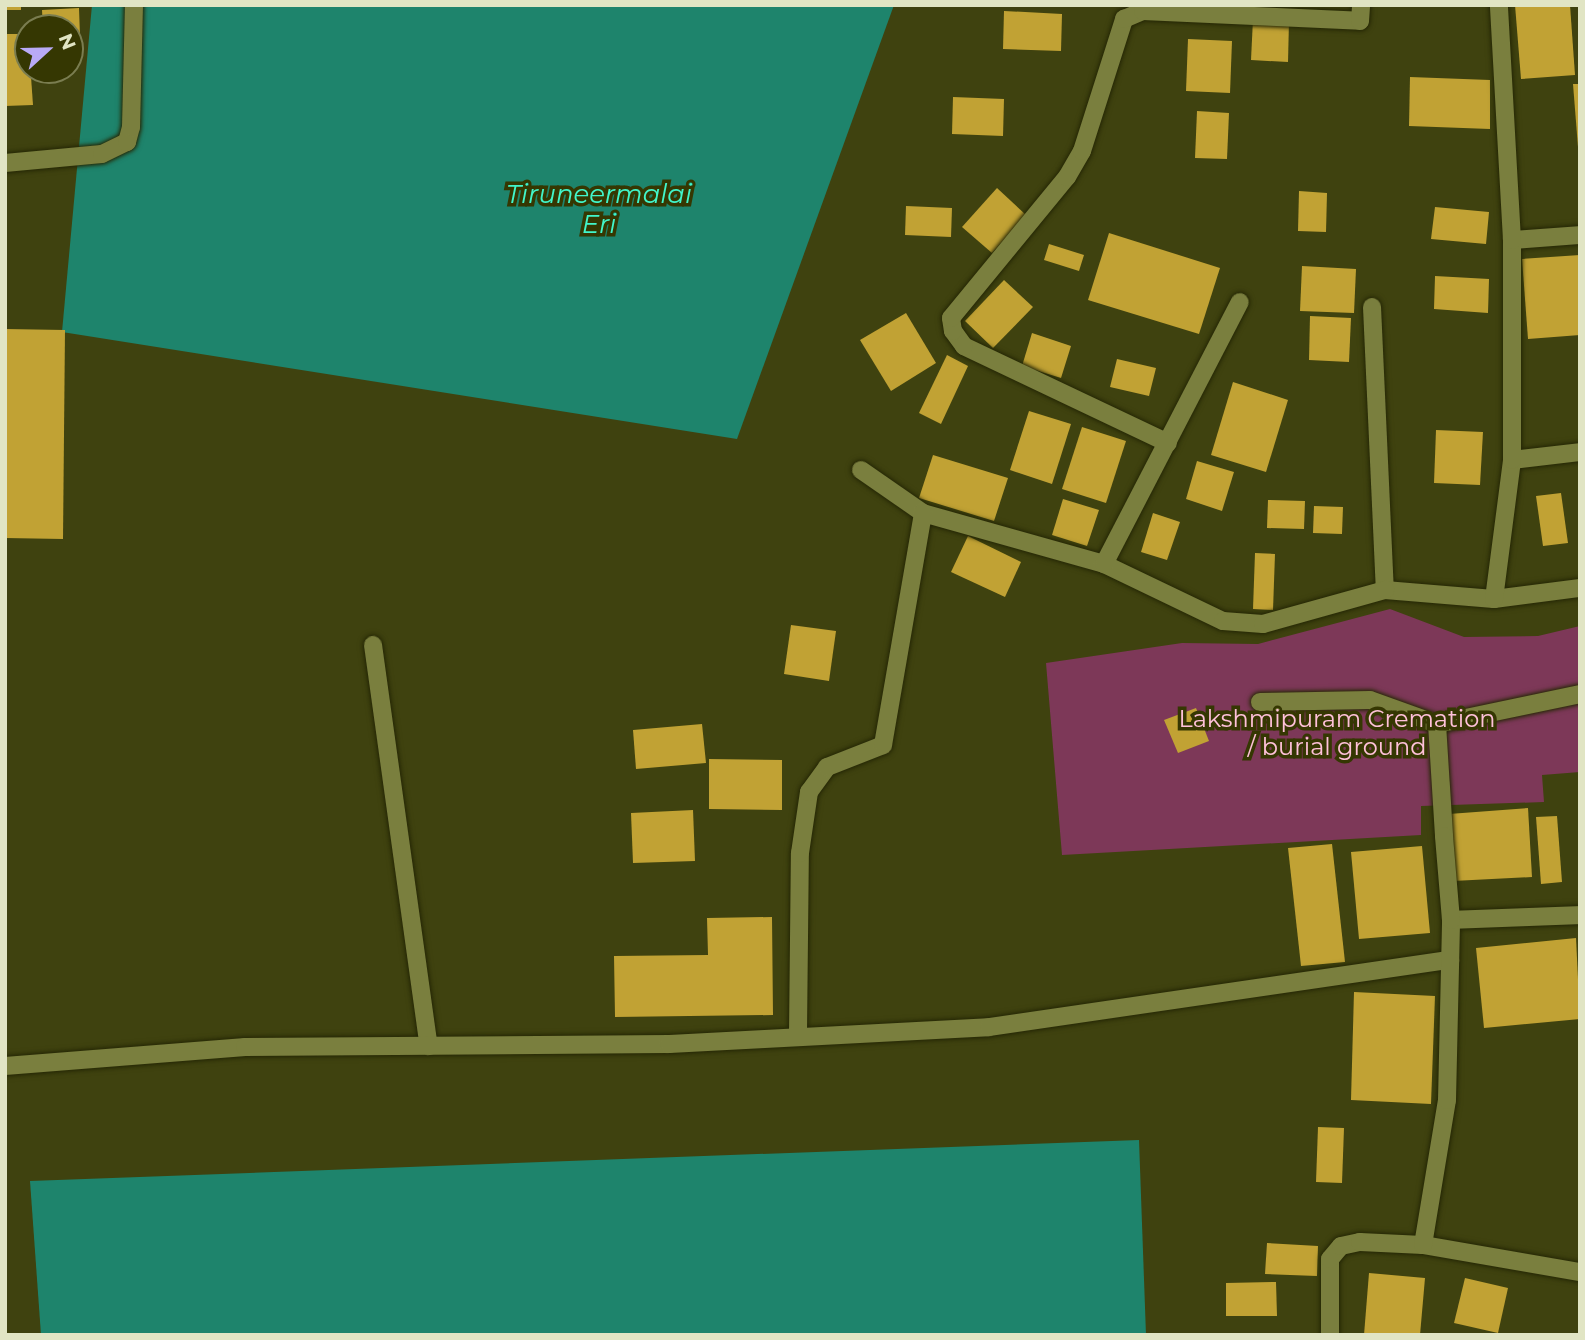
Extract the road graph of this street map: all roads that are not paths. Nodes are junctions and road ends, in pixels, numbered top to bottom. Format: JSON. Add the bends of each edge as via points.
{"nodes":[{"id":1,"x":134,"y":5,"type":"edge"},
{"id":2,"x":1361,"y":5,"type":"edge"},
{"id":3,"x":1499,"y":5,"type":"edge"},
{"id":4,"x":5,"y":163,"type":"edge"},
{"id":5,"x":1580,"y":235,"type":"edge"},
{"id":6,"x":1512,"y":240,"type":"junction"},
{"id":7,"x":1240,"y":302,"type":"dead end"},
{"id":8,"x":1372,"y":307,"type":"dead end"},
{"id":9,"x":1168,"y":443,"type":"junction"},
{"id":10,"x":1580,"y":452,"type":"edge"},
{"id":11,"x":1511,"y":460,"type":"junction"},
{"id":12,"x":861,"y":470,"type":"dead end"},
{"id":13,"x":923,"y":513,"type":"junction"},
{"id":14,"x":1104,"y":564,"type":"junction"},
{"id":15,"x":1580,"y":589,"type":"edge"},
{"id":16,"x":1385,"y":590,"type":"junction"},
{"id":17,"x":1494,"y":599,"type":"junction"},
{"id":18,"x":373,"y":645,"type":"dead end"},
{"id":19,"x":1580,"y":694,"type":"edge"},
{"id":20,"x":1260,"y":702,"type":"dead end"},
{"id":21,"x":1437,"y":724,"type":"junction"},
{"id":22,"x":1580,"y":915,"type":"edge"},
{"id":23,"x":1451,"y":920,"type":"junction"},
{"id":24,"x":1450,"y":960,"type":"junction"},
{"id":25,"x":798,"y":1034,"type":"junction"},
{"id":26,"x":429,"y":1046,"type":"junction"},
{"id":27,"x":5,"y":1066,"type":"edge"},
{"id":28,"x":1423,"y":1245,"type":"junction"},
{"id":29,"x":1580,"y":1272,"type":"edge"},
{"id":30,"x":1330,"y":1335,"type":"edge"}],
"edges":[{"from":1,"to":4,"type":"street","via":[[127,142],[102,154]]},
{"from":2,"to":9,"type":"street","via":[[1360,21],[1143,11],[1124,19],[1082,151],[951,318],[953,331],[964,346]]},
{"from":3,"to":6,"type":"street"},
{"from":5,"to":6,"type":"street"},
{"from":6,"to":11,"type":"street"},
{"from":7,"to":9,"type":"street"},
{"from":8,"to":16,"type":"street"},
{"from":9,"to":14,"type":"street"},
{"from":10,"to":11,"type":"street"},
{"from":11,"to":17,"type":"street"},
{"from":12,"to":13,"type":"street"},
{"from":13,"to":14,"type":"street"},
{"from":13,"to":25,"type":"street","via":[[883,745],[827,767],[809,792],[800,853]]},
{"from":14,"to":16,"type":"street","via":[[1223,621],[1263,624]]},
{"from":15,"to":17,"type":"street"},
{"from":16,"to":17,"type":"street"},
{"from":18,"to":26,"type":"street"},
{"from":19,"to":21,"type":"street"},
{"from":20,"to":21,"type":"street","via":[[1370,700]]},
{"from":21,"to":23,"type":"street"},
{"from":22,"to":23,"type":"street"},
{"from":23,"to":24,"type":"street"},
{"from":24,"to":25,"type":"street","via":[[989,1027]]},
{"from":24,"to":28,"type":"street","via":[[1447,1100]]},
{"from":25,"to":26,"type":"street","via":[[669,1044]]},
{"from":26,"to":27,"type":"street","via":[[245,1047]]},
{"from":28,"to":29,"type":"street"},
{"from":28,"to":30,"type":"street","via":[[1360,1242],[1341,1246],[1330,1259]]}]}
